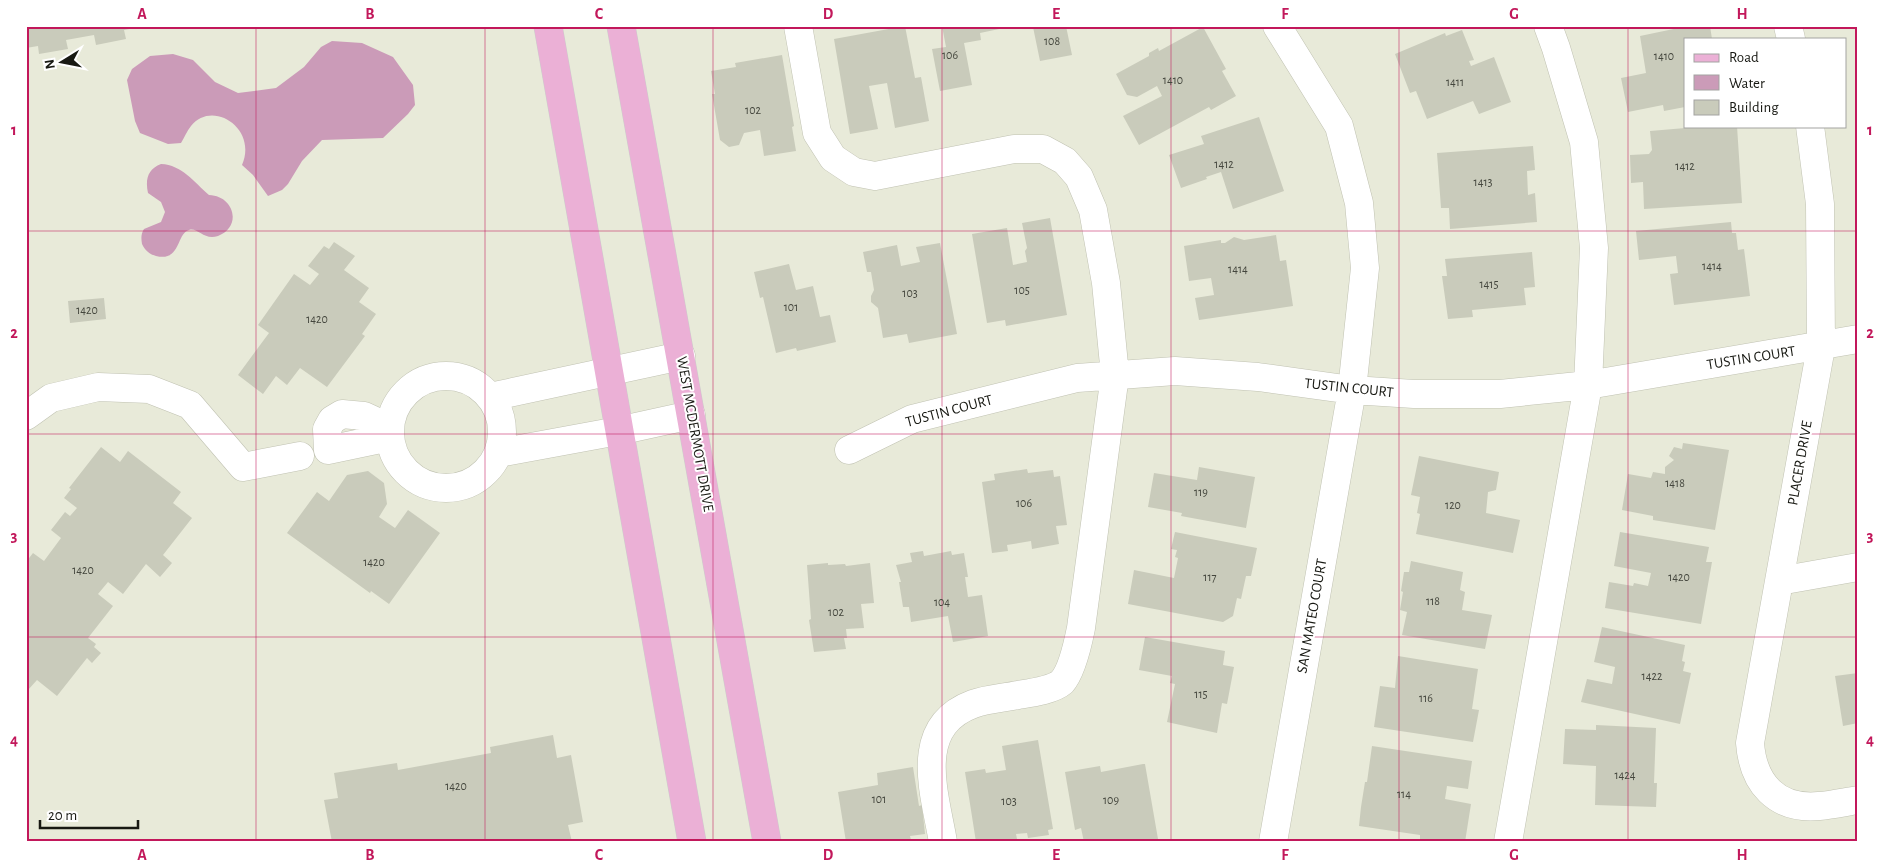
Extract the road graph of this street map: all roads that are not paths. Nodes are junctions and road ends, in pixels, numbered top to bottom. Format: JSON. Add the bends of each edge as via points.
{"nodes":[{"id":1,"x":548,"y":26,"type":"edge"},
{"id":2,"x":621,"y":26,"type":"edge"},
{"id":3,"x":798,"y":26,"type":"edge"},
{"id":4,"x":1277,"y":26,"type":"edge"},
{"id":5,"x":1548,"y":26,"type":"edge"},
{"id":6,"x":1810,"y":128,"type":"edge"},
{"id":7,"x":1858,"y":339,"type":"edge"},
{"id":8,"x":1821,"y":346,"type":"junction"},
{"id":9,"x":681,"y":356,"type":"junction"},
{"id":10,"x":608,"y":372,"type":"junction"},
{"id":11,"x":1115,"y":375,"type":"junction"},
{"id":12,"x":1588,"y":385,"type":"junction"},
{"id":13,"x":1352,"y":390,"type":"junction"},
{"id":14,"x":490,"y":397,"type":"junction"},
{"id":15,"x":26,"y":416,"type":"edge"},
{"id":16,"x":691,"y":416,"type":"junction"},
{"id":17,"x":618,"y":431,"type":"junction"},
{"id":18,"x":390,"y":432,"type":"junction"},
{"id":19,"x":328,"y":450,"type":"dead end"},
{"id":20,"x":849,"y":450,"type":"dead end"},
{"id":21,"x":498,"y":453,"type":"junction"},
{"id":22,"x":300,"y":456,"type":"dead end"},
{"id":23,"x":1858,"y":567,"type":"edge"},
{"id":24,"x":1779,"y":581,"type":"junction"},
{"id":25,"x":1858,"y":800,"type":"edge"},
{"id":26,"x":692,"y":842,"type":"edge"},
{"id":27,"x":767,"y":842,"type":"edge"},
{"id":28,"x":943,"y":842,"type":"edge"},
{"id":29,"x":1273,"y":842,"type":"edge"},
{"id":30,"x":1508,"y":842,"type":"edge"}],
"edges":[{"from":1,"to":10,"type":"main road"},
{"from":2,"to":9,"type":"main road","name":"WEST MCDERMOTT DRIVE"},
{"from":3,"to":11,"type":"street","via":[[816,133],[833,158],[854,172],[875,176],[1014,149],[1042,149],[1064,161],[1079,176],[1093,210],[1106,283]]},
{"from":4,"to":13,"type":"street","name":"SAN MATEO COURT","via":[[1339,126],[1359,203],[1365,268]]},
{"from":5,"to":12,"type":"street","via":[[1584,142],[1594,248]]},
{"from":6,"to":8,"type":"street","name":"PLACER DRIVE","via":[[1820,204]]},
{"from":7,"to":8,"type":"street","name":"TUSTIN COURT"},
{"from":8,"to":12,"type":"street","name":"TUSTIN COURT"},
{"from":8,"to":24,"type":"street","name":"PLACER DRIVE"},
{"from":9,"to":10,"type":"street"},
{"from":9,"to":16,"type":"main road","name":"WEST MCDERMOTT DRIVE"},
{"from":10,"to":14,"type":"street"},
{"from":10,"to":17,"type":"main road"},
{"from":11,"to":13,"type":"street","name":"TUSTIN COURT","via":[[1175,371],[1258,377]]},
{"from":11,"to":20,"type":"street","name":"TUSTIN COURT","via":[[1077,378],[912,419]]},
{"from":11,"to":28,"type":"street","via":[[1081,628],[1073,660],[1062,682],[1043,691],[974,704],[957,712],[944,725],[935,741],[931,759]]},
{"from":12,"to":13,"type":"street","name":"TUSTIN COURT","via":[[1500,394]]},
{"from":12,"to":30,"type":"street"},
{"from":13,"to":29,"type":"street","name":"SAN MATEO COURT"},
{"from":14,"to":18,"type":"street","via":[[464,379],[433,378],[405,393],[396,406]]},
{"from":14,"to":21,"type":"street","via":[[501,424]]},
{"from":15,"to":22,"type":"street","via":[[51,398],[98,387],[149,389],[190,405],[243,467]]},
{"from":16,"to":17,"type":"street"},
{"from":16,"to":27,"type":"main road","name":"WEST MCDERMOTT DRIVE"},
{"from":17,"to":21,"type":"street"},
{"from":17,"to":26,"type":"main road"},
{"from":18,"to":19,"type":"street","via":[[364,416],[342,414],[332,420],[327,429]]},
{"from":18,"to":21,"type":"street","via":[[393,454],[402,468],[415,480],[431,487],[448,489],[466,485],[480,477]]},
{"from":23,"to":24,"type":"street"},
{"from":24,"to":25,"type":"street","name":"PLACER DRIVE","via":[[1750,744],[1758,778],[1784,802],[1801,806]]}]}
